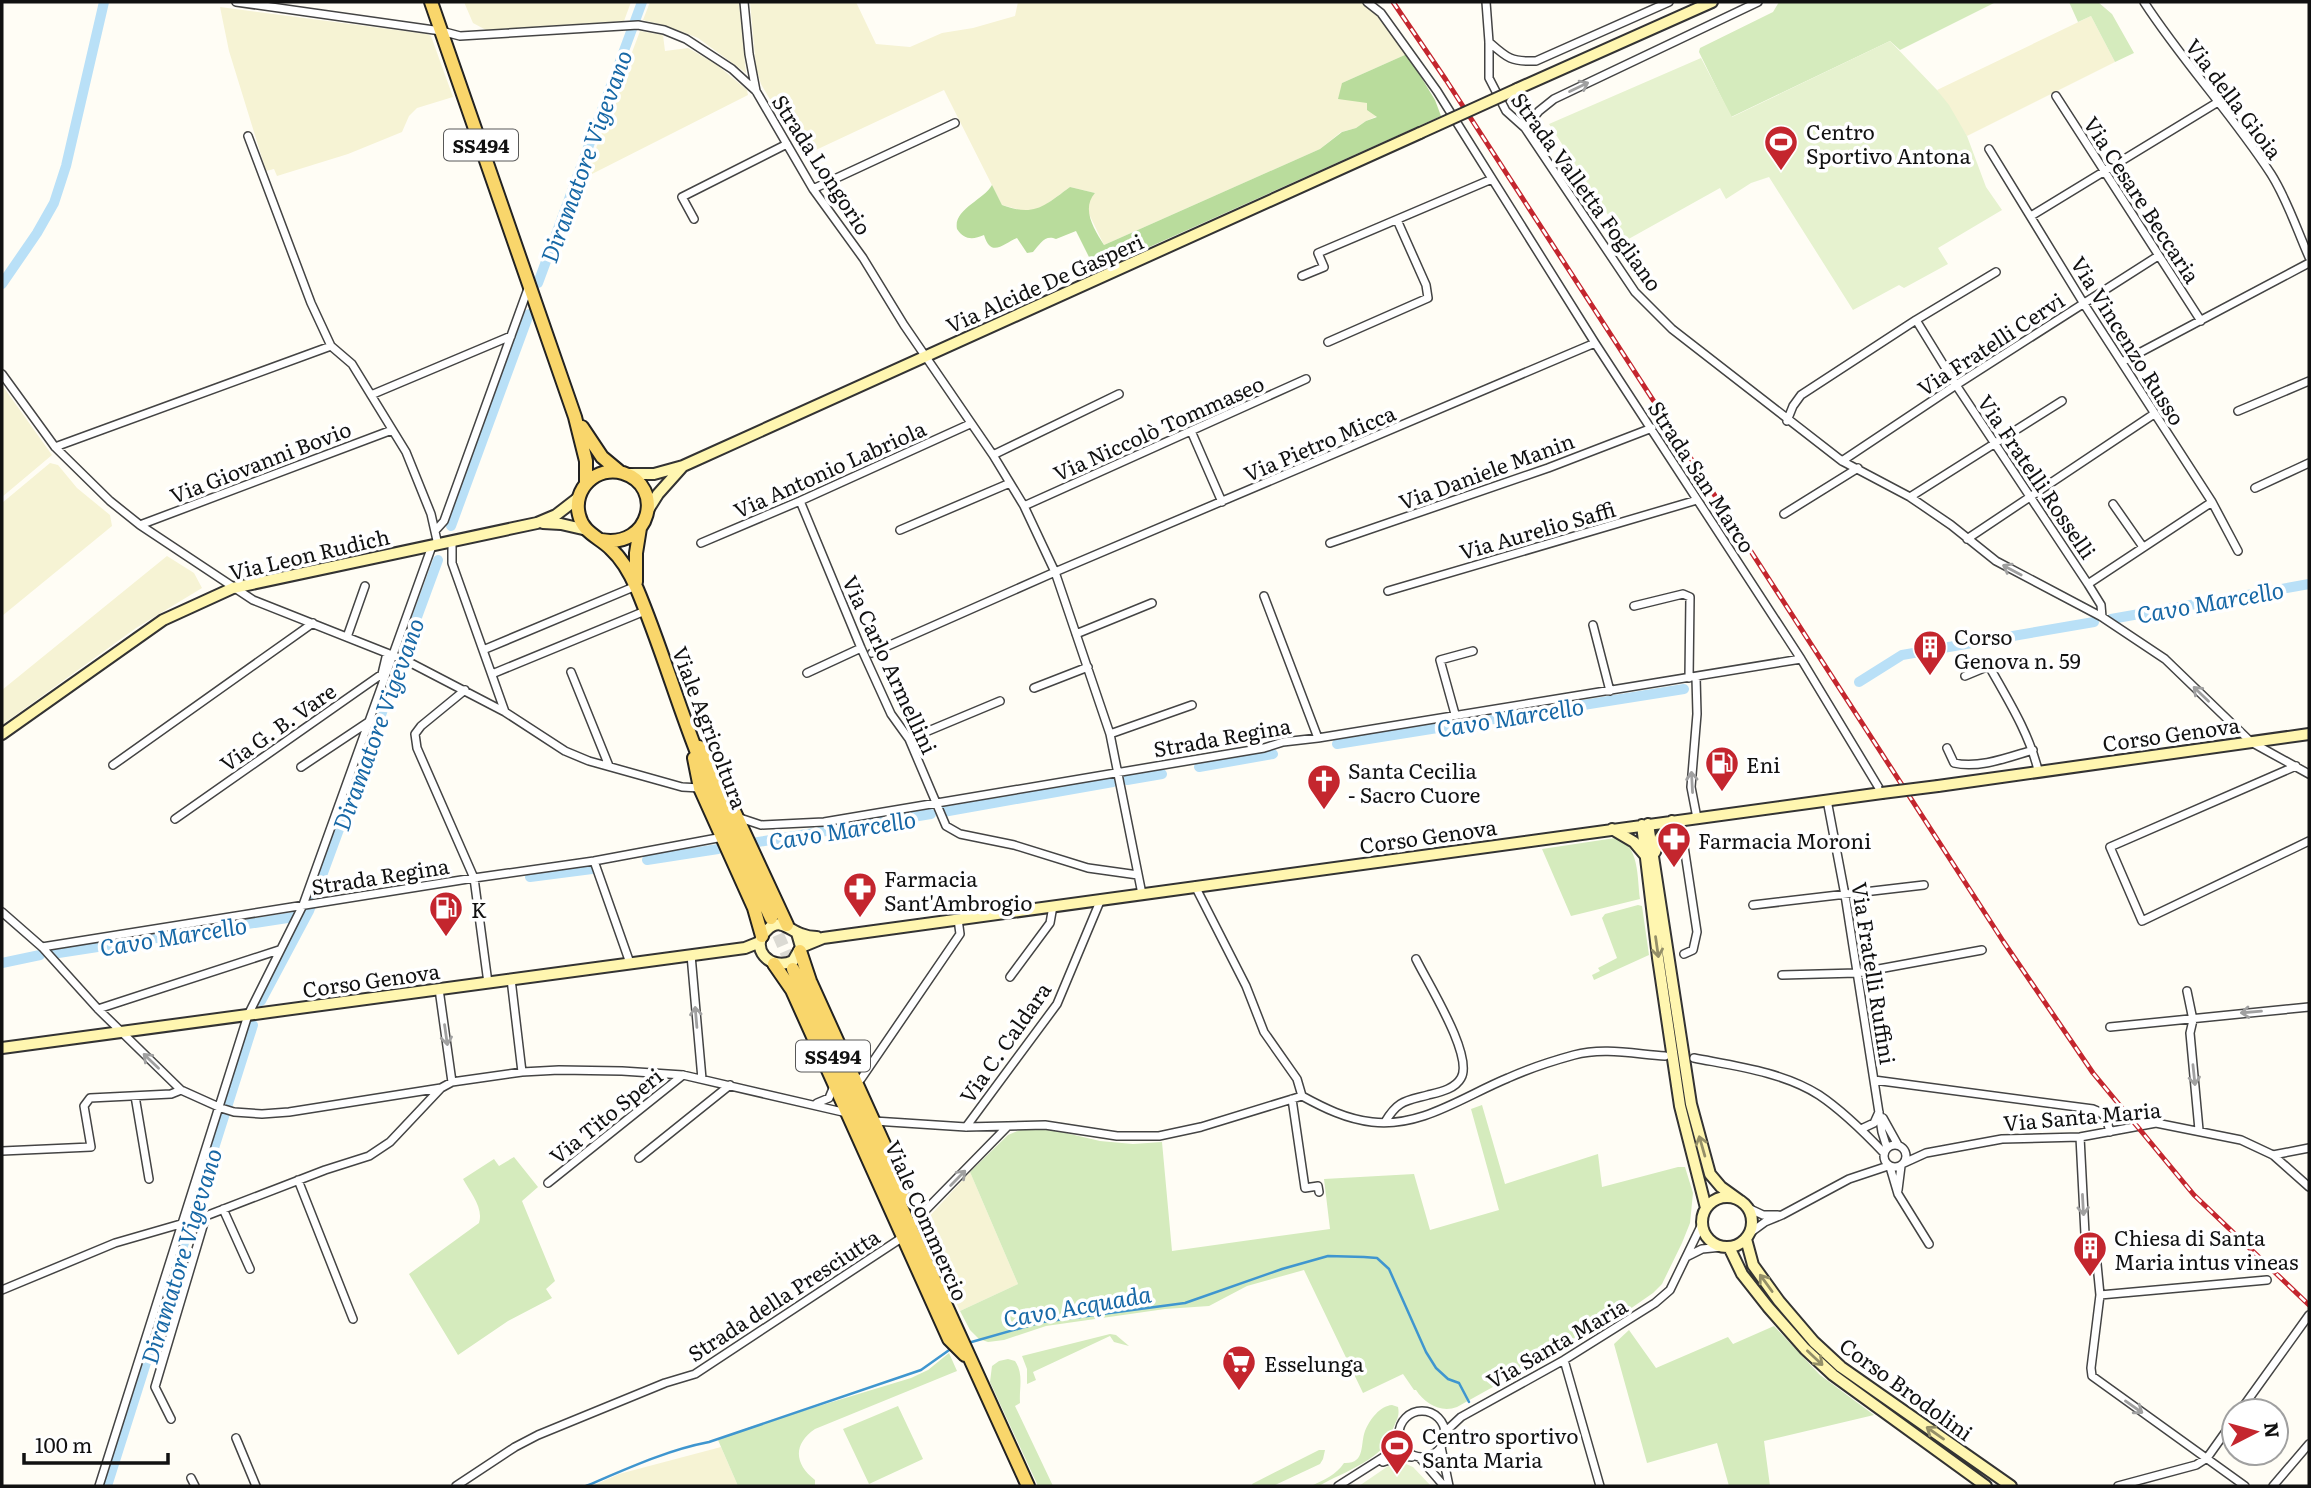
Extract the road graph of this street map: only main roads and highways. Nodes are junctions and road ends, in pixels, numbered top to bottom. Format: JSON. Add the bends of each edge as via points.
{"nodes":[{"id":1,"x":431,"y":2,"type":"edge"},
{"id":2,"x":1710,"y":2,"type":"edge"},
{"id":3,"x":575,"y":417,"type":"junction"},
{"id":4,"x":683,"y":466,"type":"junction"},
{"id":5,"x":622,"y":473,"type":"junction"},
{"id":6,"x":586,"y":483,"type":"junction"},
{"id":7,"x":579,"y":498,"type":"junction"},
{"id":8,"x":648,"y":510,"type":"junction"},
{"id":9,"x":537,"y":523,"type":"junction"},
{"id":10,"x":640,"y":528,"type":"junction"},
{"id":11,"x":587,"y":530,"type":"junction"},
{"id":12,"x":601,"y":540,"type":"junction"},
{"id":13,"x":636,"y":586,"type":"junction"},
{"id":14,"x":2,"y":734,"type":"edge"},
{"id":15,"x":2309,"y":734,"type":"edge"},
{"id":16,"x":691,"y":736,"type":"junction"},
{"id":17,"x":1676,"y":820,"type":"junction"},
{"id":18,"x":1645,"y":825,"type":"junction"},
{"id":19,"x":1611,"y":829,"type":"junction"},
{"id":20,"x":1649,"y":855,"type":"junction"},
{"id":21,"x":771,"y":918,"type":"tunnel mouth"},
{"id":22,"x":792,"y":929,"type":"junction"},
{"id":23,"x":823,"y":938,"type":"junction"},
{"id":24,"x":761,"y":943,"type":"junction"},
{"id":25,"x":800,"y":949,"type":"junction"},
{"id":26,"x":774,"y":964,"type":"junction"},
{"id":27,"x":793,"y":969,"type":"tunnel mouth"},
{"id":28,"x":2,"y":1048,"type":"edge"},
{"id":29,"x":1739,"y":1200,"type":"junction"},
{"id":30,"x":1706,"y":1208,"type":"junction"},
{"id":31,"x":906,"y":1231,"type":"junction"},
{"id":32,"x":1748,"y":1236,"type":"junction"},
{"id":33,"x":1725,"y":1247,"type":"junction"},
{"id":34,"x":1028,"y":1486,"type":"edge"},
{"id":35,"x":1986,"y":1486,"type":"edge"},
{"id":36,"x":2011,"y":1486,"type":"edge"}],
"edges":[{"from":1,"to":3,"type":"main road","number":"SS494"},
{"from":2,"to":4,"type":"main road","name":"Via Alcide De Gasperi","bridge":true},
{"from":3,"to":5,"type":"main road","number":"SS494","via":[[602,457]]},
{"from":3,"to":6,"type":"main road","number":"SS494","via":[[586,461]]},
{"from":4,"to":5,"type":"main road","name":"Via Alcide De Gasperi","via":[[654,474]]},
{"from":4,"to":8,"type":"main road","name":"Via Alcide De Gasperi"},
{"from":5,"to":6,"type":"main road","via":[[601,473]]},
{"from":5,"to":8,"type":"main road","number":"SS494","via":[[640,484]]},
{"from":6,"to":7,"type":"main road"},
{"from":7,"to":9,"type":"main road"},
{"from":7,"to":11,"type":"main road","via":[[579,515]]},
{"from":8,"to":10,"type":"main road","name":"Viale Agricoltura"},
{"from":9,"to":11,"type":"main road"},
{"from":9,"to":14,"type":"main road","name":"Via Leon Rudich","via":[[233,587],[163,620]]},
{"from":10,"to":12,"type":"main road","via":[[622,540]]},
{"from":10,"to":13,"type":"main road","name":"Viale Agricoltura"},
{"from":11,"to":12,"type":"main road","name":"Viale Agricoltura"},
{"from":12,"to":13,"type":"main road","name":"Viale Agricoltura","via":[[620,559]]},
{"from":13,"to":16,"type":"main road","name":"Viale Agricoltura"},
{"from":15,"to":17,"type":"main road","name":"Corso Genova","bridge":true},
{"from":16,"to":21,"type":"main road","name":"Viale Agricoltura"},
{"from":16,"to":22,"type":"main road","via":[[712,765]]},
{"from":16,"to":24,"type":"main road","via":[[700,788],[754,908]]},
{"from":17,"to":18,"type":"main road","name":"Corso Genova"},
{"from":17,"to":20,"type":"main road"},
{"from":18,"to":19,"type":"main road","name":"Corso Genova"},
{"from":18,"to":20,"type":"main road"},
{"from":19,"to":20,"type":"main road"},
{"from":19,"to":23,"type":"main road","name":"Corso Genova"},
{"from":29,"to":20,"type":"main road","one_way":true,"via":[[1712,1179],[1694,1117]]},
{"from":20,"to":30,"type":"main road","one_way":true,"via":[[1680,1107]]},
{"from":22,"to":23,"type":"main road","name":"Corso Genova"},
{"from":22,"to":24,"type":"main road","via":[[773,926]]},
{"from":22,"to":25,"type":"main road"},
{"from":23,"to":25,"type":"main road","name":"Corso Genova"},
{"from":24,"to":26,"type":"main road"},
{"from":24,"to":28,"type":"main road","name":"Corso Genova"},
{"from":25,"to":26,"type":"main road","name":"Corso Genova","via":[[793,961]]},
{"from":25,"to":31,"type":"main road","via":[[810,981],[897,1173]]},
{"from":26,"to":31,"type":"main road","via":[[792,990]]},
{"from":27,"to":31,"type":"main road","name":"Viale Commercio","number":"SS494"},
{"from":29,"to":30,"type":"main road","via":[[1727,1197]]},
{"from":29,"to":32,"type":"main road","name":"Corso Brodolini","via":[[1752,1220]]},
{"from":30,"to":33,"type":"main road","name":"Corso Brodolini","via":[[1702,1224],[1708,1238]]},
{"from":31,"to":34,"type":"main road","name":"Viale Commercio","number":"SS494"},
{"from":32,"to":33,"type":"main road","via":[[1738,1245]]},
{"from":36,"to":32,"type":"main road","name":"Corso Brodolini","one_way":true,"via":[[1842,1367],[1814,1342],[1753,1265]]},
{"from":33,"to":35,"type":"main road","name":"Corso Brodolini","one_way":true,"via":[[1768,1307],[1833,1376]]}]}
